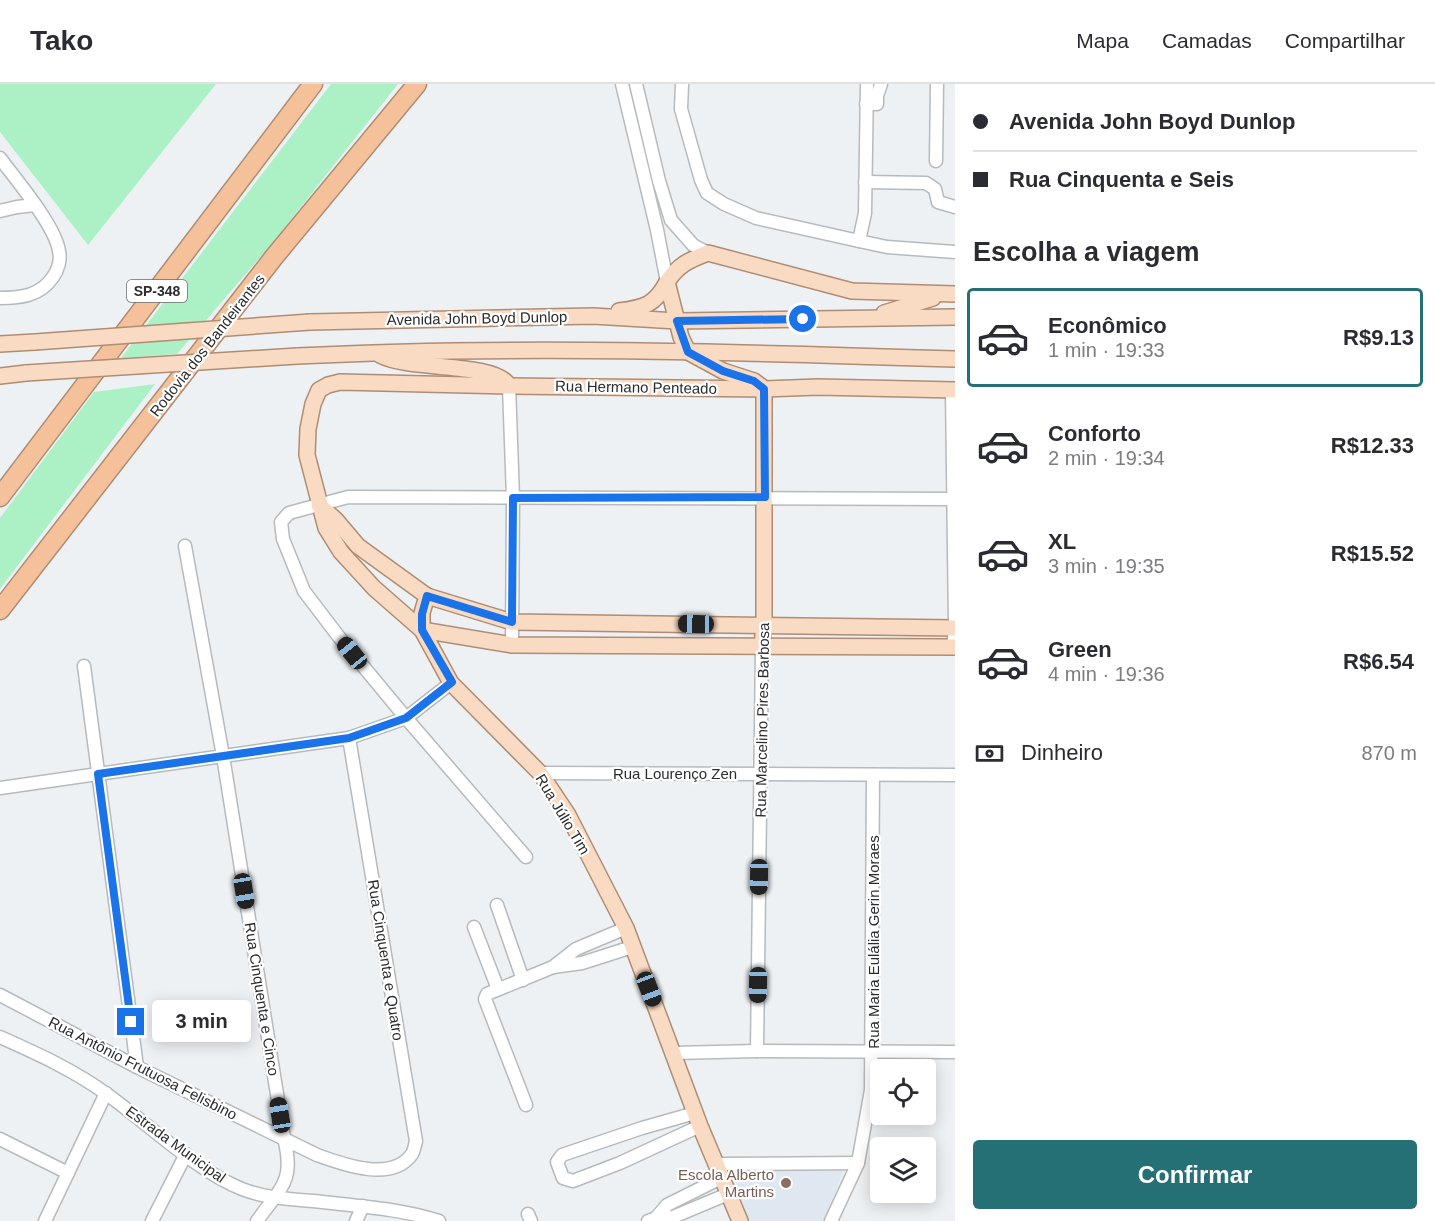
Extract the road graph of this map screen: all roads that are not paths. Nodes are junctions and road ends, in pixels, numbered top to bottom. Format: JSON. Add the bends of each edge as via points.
{"nodes":[{"id":1,"x":313,"y":84,"type":"edge"},
{"id":2,"x":417,"y":84,"type":"edge"},
{"id":3,"x":622,"y":84,"type":"edge"},
{"id":4,"x":636,"y":84,"type":"edge"},
{"id":5,"x":682,"y":84,"type":"edge"},
{"id":6,"x":867,"y":84,"type":"edge"},
{"id":7,"x":881,"y":84,"type":"edge"},
{"id":8,"x":937,"y":84,"type":"edge"},
{"id":9,"x":871,"y":104,"type":"junction"},
{"id":10,"x":0,"y":158,"type":"edge"},
{"id":11,"x":936,"y":161,"type":"dead end"},
{"id":12,"x":865,"y":182,"type":"junction"},
{"id":13,"x":35,"y":206,"type":"junction"},
{"id":14,"x":955,"y":207,"type":"edge"},
{"id":15,"x":0,"y":211,"type":"edge"},
{"id":16,"x":859,"y":241,"type":"junction"},
{"id":17,"x":955,"y":252,"type":"edge"},
{"id":18,"x":708,"y":254,"type":"junction"},
{"id":19,"x":667,"y":282,"type":"junction"},
{"id":20,"x":950,"y":294,"type":"edge"},
{"id":21,"x":0,"y":298,"type":"edge"},
{"id":22,"x":593,"y":316,"type":"junction"},
{"id":23,"x":955,"y":317,"type":"edge"},
{"id":24,"x":868,"y":318,"type":"junction"},
{"id":25,"x":677,"y":321,"type":"junction"},
{"id":26,"x":0,"y":345,"type":"edge"},
{"id":27,"x":375,"y":352,"type":"junction"},
{"id":28,"x":688,"y":352,"type":"junction"},
{"id":29,"x":955,"y":359,"type":"edge"},
{"id":30,"x":0,"y":376,"type":"edge"},
{"id":31,"x":509,"y":386,"type":"junction"},
{"id":32,"x":764,"y":389,"type":"junction"},
{"id":33,"x":319,"y":390,"type":"joint"},
{"id":34,"x":954,"y":390,"type":"edge"},
{"id":35,"x":0,"y":497,"type":"edge"},
{"id":36,"x":765,"y":497,"type":"junction"},
{"id":37,"x":513,"y":498,"type":"junction"},
{"id":38,"x":952,"y":499,"type":"junction"},
{"id":39,"x":319,"y":506,"type":"junction"},
{"id":40,"x":185,"y":546,"type":"dead end"},
{"id":41,"x":427,"y":596,"type":"junction"},
{"id":42,"x":0,"y":610,"type":"edge"},
{"id":43,"x":512,"y":622,"type":"junction"},
{"id":44,"x":764,"y":624,"type":"junction"},
{"id":45,"x":955,"y":628,"type":"edge"},
{"id":46,"x":422,"y":630,"type":"junction"},
{"id":47,"x":512,"y":645,"type":"junction"},
{"id":48,"x":762,"y":646,"type":"junction"},
{"id":49,"x":954,"y":647,"type":"edge"},
{"id":50,"x":84,"y":666,"type":"dead end"},
{"id":51,"x":452,"y":682,"type":"junction"},
{"id":52,"x":406,"y":718,"type":"junction"},
{"id":53,"x":349,"y":738,"type":"junction"},
{"id":54,"x":223,"y":756,"type":"junction"},
{"id":55,"x":540,"y":773,"type":"junction"},
{"id":56,"x":760,"y":773,"type":"junction"},
{"id":57,"x":98,"y":774,"type":"junction"},
{"id":58,"x":873,"y":775,"type":"junction"},
{"id":59,"x":955,"y":775,"type":"edge"},
{"id":60,"x":0,"y":788,"type":"edge"},
{"id":61,"x":526,"y":857,"type":"dead end"},
{"id":62,"x":496,"y":905,"type":"dead end"},
{"id":63,"x":474,"y":927,"type":"dead end"},
{"id":64,"x":626,"y":928,"type":"junction"},
{"id":65,"x":632,"y":947,"type":"junction"},
{"id":66,"x":553,"y":967,"type":"junction"},
{"id":67,"x":523,"y":980,"type":"junction"},
{"id":68,"x":498,"y":989,"type":"junction"},
{"id":69,"x":0,"y":995,"type":"edge"},
{"id":70,"x":0,"y":1037,"type":"edge"},
{"id":71,"x":757,"y":1051,"type":"junction"},
{"id":72,"x":873,"y":1051,"type":"junction"},
{"id":73,"x":674,"y":1053,"type":"junction"},
{"id":74,"x":955,"y":1053,"type":"edge"},
{"id":75,"x":137,"y":1067,"type":"junction"},
{"id":76,"x":106,"y":1093,"type":"junction"},
{"id":77,"x":526,"y":1105,"type":"dead end"},
{"id":78,"x":698,"y":1119,"type":"junction"},
{"id":79,"x":284,"y":1138,"type":"junction"},
{"id":80,"x":0,"y":1139,"type":"edge"},
{"id":81,"x":186,"y":1154,"type":"junction"},
{"id":82,"x":858,"y":1163,"type":"junction"},
{"id":83,"x":389,"y":1169,"type":"joint"},
{"id":84,"x":719,"y":1171,"type":"junction"},
{"id":85,"x":68,"y":1173,"type":"junction"},
{"id":86,"x":728,"y":1194,"type":"junction"},
{"id":87,"x":273,"y":1198,"type":"junction"},
{"id":88,"x":363,"y":1206,"type":"junction"},
{"id":89,"x":833,"y":1215,"type":"edge"},
{"id":90,"x":652,"y":1219,"type":"edge"},
{"id":91,"x":45,"y":1221,"type":"edge"},
{"id":92,"x":152,"y":1221,"type":"edge"},
{"id":93,"x":257,"y":1221,"type":"edge"},
{"id":94,"x":356,"y":1221,"type":"edge"},
{"id":95,"x":439,"y":1221,"type":"edge"},
{"id":96,"x":740,"y":1221,"type":"edge"}],
"edges":[{"from":1,"to":35,"type":"highway","number":"SP-348"},
{"from":2,"to":42,"type":"highway","name":"Rodovia dos Bandeirantes","via":[[274,257]]},
{"from":3,"to":19,"type":"street"},
{"from":4,"to":18,"type":"street","via":[[671,220],[693,245]]},
{"from":5,"to":16,"type":"street","via":[[681,109],[707,193],[756,218]]},
{"from":6,"to":9,"type":"street"},
{"from":7,"to":9,"type":"street"},
{"from":8,"to":11,"type":"street"},
{"from":9,"to":12,"type":"street"},
{"from":10,"to":13,"type":"street"},
{"from":12,"to":14,"type":"street","via":[[926,183],[935,189],[938,202]]},
{"from":12,"to":16,"type":"street","via":[[865,213]]},
{"from":13,"to":15,"type":"street"},
{"from":13,"to":21,"type":"street","via":[[48,225],[60,263],[46,286],[36,293]]},
{"from":16,"to":17,"type":"street"},
{"from":18,"to":19,"type":"main road","via":[[686,261]]},
{"from":18,"to":20,"type":"main road","via":[[852,291]]},
{"from":19,"to":22,"type":"main road","via":[[658,297],[644,307]]},
{"from":19,"to":25,"type":"main road"},
{"from":20,"to":24,"type":"main road"},
{"from":22,"to":25,"type":"main road","name":"Avenida John Boyd Dunlop"},
{"from":22,"to":26,"type":"main road","name":"Avenida John Boyd Dunlop","bridge":true,"via":[[310,322]]},
{"from":23,"to":24,"type":"main road","name":"Avenida John Boyd Dunlop"},
{"from":24,"to":25,"type":"main road","name":"Avenida John Boyd Dunlop"},
{"from":25,"to":28,"type":"main road"},
{"from":27,"to":28,"type":"main road"},
{"from":27,"to":30,"type":"main road","bridge":true},
{"from":27,"to":31,"type":"main road","via":[[401,363],[498,376]]},
{"from":28,"to":29,"type":"main road"},
{"from":28,"to":32,"type":"main road"},
{"from":31,"to":32,"type":"main road","name":"Rua Hermano Penteado"},
{"from":31,"to":33,"type":"main road","name":"Rua Hermano Penteado","via":[[340,381]]},
{"from":31,"to":37,"type":"street"},
{"from":32,"to":34,"type":"main road","name":"Rua Hermano Penteado"},
{"from":32,"to":36,"type":"main road","name":"Rua Marcelino Pires Barbosa"},
{"from":33,"to":39,"type":"main road","name":"Rua Júlio Tim","via":[[308,429],[307,455]]},
{"from":34,"to":38,"type":"street"},
{"from":36,"to":37,"type":"street"},
{"from":36,"to":38,"type":"street"},
{"from":36,"to":44,"type":"main road","name":"Rua Marcelino Pires Barbosa"},
{"from":37,"to":39,"type":"street","via":[[348,496]]},
{"from":37,"to":43,"type":"street"},
{"from":38,"to":45,"type":"street"},
{"from":39,"to":41,"type":"main road","via":[[358,546]]},
{"from":39,"to":46,"type":"main road","name":"Rua Júlio Tim","via":[[326,528],[341,552],[374,588]]},
{"from":39,"to":52,"type":"street","via":[[289,513],[281,522],[293,569],[304,591]]},
{"from":40,"to":54,"type":"street","name":"Rua Cinquenta e Cinco"},
{"from":41,"to":43,"type":"main road"},
{"from":41,"to":46,"type":"main road"},
{"from":43,"to":44,"type":"main road"},
{"from":43,"to":47,"type":"street"},
{"from":44,"to":45,"type":"main road"},
{"from":44,"to":48,"type":"main road","name":"Rua Marcelino Pires Barbosa"},
{"from":45,"to":49,"type":"street"},
{"from":46,"to":47,"type":"main road"},
{"from":46,"to":51,"type":"main road","name":"Rua Júlio Tim"},
{"from":47,"to":48,"type":"main road"},
{"from":48,"to":49,"type":"main road"},
{"from":48,"to":56,"type":"street","name":"Rua Marcelino Pires Barbosa"},
{"from":50,"to":57,"type":"street"},
{"from":51,"to":52,"type":"street"},
{"from":51,"to":55,"type":"main road","name":"Rua Júlio Tim"},
{"from":52,"to":53,"type":"street"},
{"from":52,"to":61,"type":"street"},
{"from":53,"to":54,"type":"street"},
{"from":53,"to":83,"type":"street","name":"Rua Cinquenta e Quatro","via":[[416,1141],[412,1154]]},
{"from":54,"to":57,"type":"street"},
{"from":54,"to":79,"type":"street","name":"Rua Cinquenta e Cinco"},
{"from":55,"to":56,"type":"street","name":"Rua Lourenço Zen"},
{"from":55,"to":64,"type":"main road","name":"Rua Júlio Tim","via":[[568,815]]},
{"from":56,"to":58,"type":"street","name":"Rua Lourenço Zen"},
{"from":56,"to":71,"type":"street","name":"Rua Marcelino Pires Barbosa"},
{"from":57,"to":60,"type":"street"},
{"from":57,"to":75,"type":"street"},
{"from":58,"to":59,"type":"street","name":"Rua Lourenço Zen"},
{"from":58,"to":72,"type":"street","name":"Rua Maria Eulália Gerin Moraes"},
{"from":62,"to":67,"type":"street"},
{"from":63,"to":68,"type":"street"},
{"from":64,"to":65,"type":"main road","name":"Rua Júlio Tim"},
{"from":64,"to":66,"type":"street","via":[[576,949]]},
{"from":65,"to":66,"type":"street","via":[[582,963]]},
{"from":65,"to":73,"type":"main road","name":"Rua Júlio Tim"},
{"from":66,"to":67,"type":"street"},
{"from":67,"to":68,"type":"street"},
{"from":68,"to":77,"type":"street","via":[[485,999]]},
{"from":69,"to":75,"type":"street","name":"Rua Antônio Frutuosa Felisbino"},
{"from":70,"to":76,"type":"street","name":"Estrada Municipal","via":[[68,1069]]},
{"from":71,"to":72,"type":"street"},
{"from":71,"to":73,"type":"street"},
{"from":72,"to":74,"type":"street"},
{"from":72,"to":82,"type":"street","name":"Rua Maria Eulália Gerin Moraes","via":[[871,1090]]},
{"from":73,"to":78,"type":"main road","name":"Rua Júlio Tim"},
{"from":75,"to":79,"type":"street","name":"Rua Antônio Frutuosa Felisbino"},
{"from":76,"to":81,"type":"street","name":"Estrada Municipal"},
{"from":76,"to":85,"type":"street"},
{"from":78,"to":78,"type":"street","via":[[642,1128],[562,1155],[557,1162],[562,1178],[573,1181],[620,1163]]},
{"from":78,"to":84,"type":"main road","name":"Rua Júlio Tim"},
{"from":79,"to":83,"type":"street","name":"Rua Antônio Frutuosa Felisbino","via":[[344,1164]]},
{"from":79,"to":87,"type":"street","name":"Rua Cinquenta e Cinco","via":[[289,1156],[286,1183]]},
{"from":80,"to":85,"type":"street"},
{"from":81,"to":87,"type":"street","name":"Estrada Municipal","via":[[241,1188]]},
{"from":81,"to":92,"type":"street"},
{"from":82,"to":84,"type":"street"},
{"from":82,"to":89,"type":"street","name":"Rua Maria Eulália Gerin Moraes"},
{"from":84,"to":86,"type":"main road","name":"Rua Júlio Tim"},
{"from":84,"to":90,"type":"street"},
{"from":85,"to":91,"type":"street"},
{"from":86,"to":90,"type":"street","via":[[673,1216]]},
{"from":86,"to":96,"type":"main road","name":"Rua Júlio Tim"},
{"from":87,"to":88,"type":"street","name":"Estrada Municipal"},
{"from":87,"to":93,"type":"street","name":"Rua Cinquenta e Cinco"},
{"from":88,"to":94,"type":"street"},
{"from":88,"to":95,"type":"street","name":"Estrada Municipal"}]}
